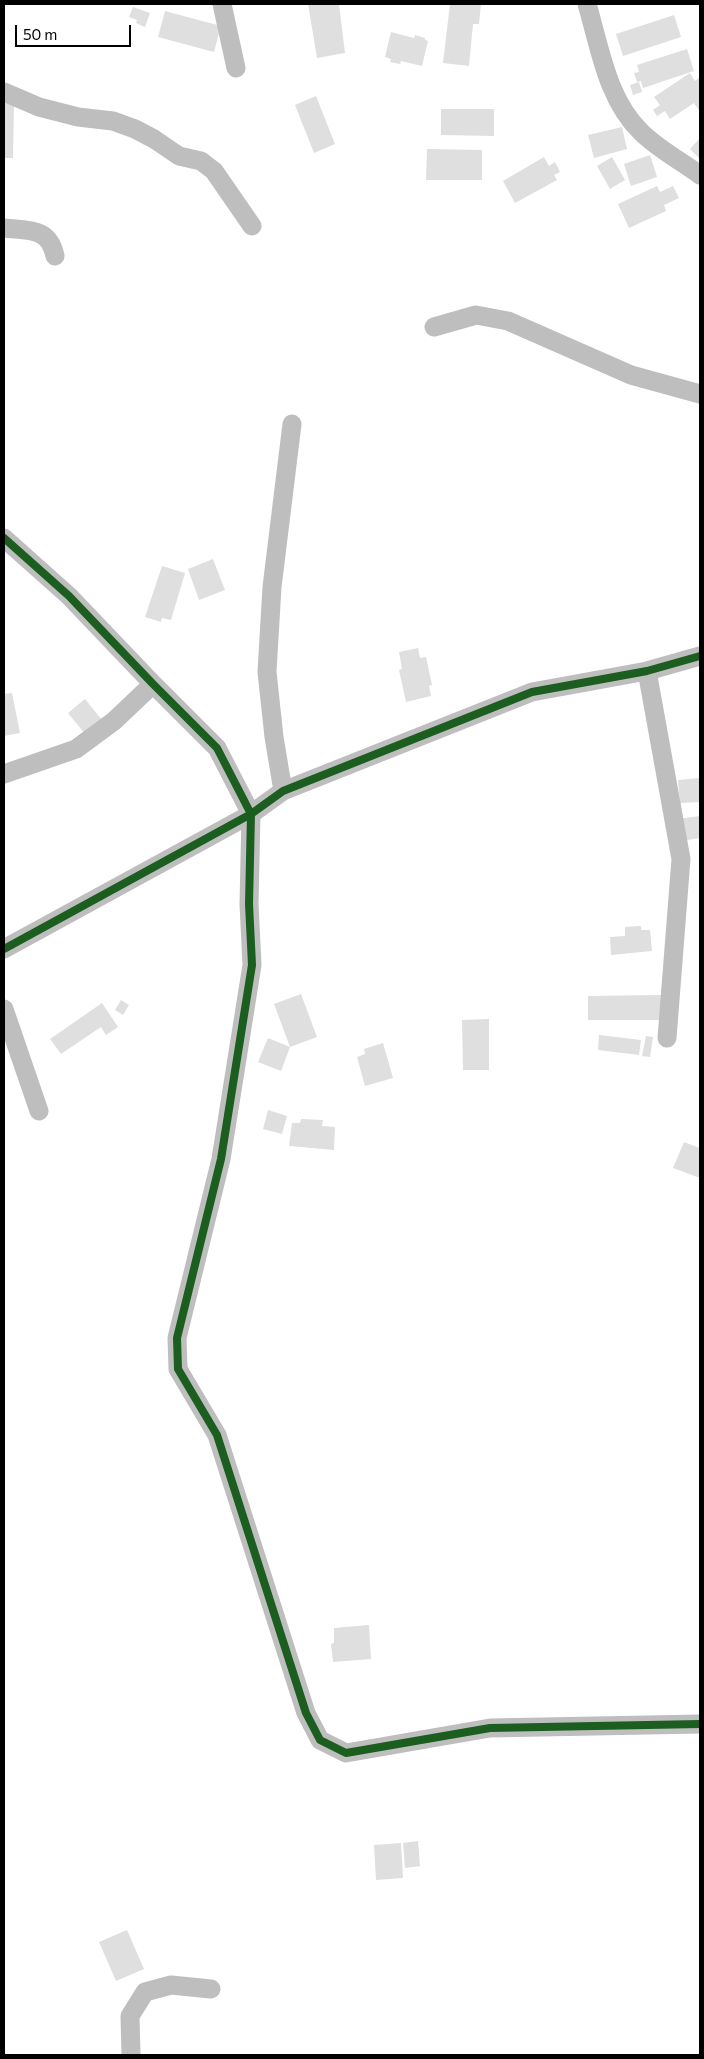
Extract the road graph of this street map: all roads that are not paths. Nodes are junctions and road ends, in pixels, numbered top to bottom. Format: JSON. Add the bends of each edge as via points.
{"nodes":[{"id":1,"x":222,"y":4,"type":"edge"},
{"id":2,"x":587,"y":4,"type":"edge"},
{"id":3,"x":236,"y":68,"type":"dead end"},
{"id":4,"x":4,"y":92,"type":"edge"},
{"id":5,"x":700,"y":175,"type":"edge"},
{"id":6,"x":252,"y":226,"type":"dead end"},
{"id":7,"x":4,"y":228,"type":"edge"},
{"id":8,"x":54,"y":256,"type":"dead end"},
{"id":9,"x":434,"y":327,"type":"dead end"},
{"id":10,"x":700,"y":394,"type":"edge"},
{"id":11,"x":292,"y":424,"type":"dead end"},
{"id":12,"x":4,"y":538,"type":"edge"},
{"id":13,"x":700,"y":656,"type":"edge"},
{"id":14,"x":647,"y":671,"type":"junction"},
{"id":15,"x":153,"y":684,"type":"junction"},
{"id":16,"x":4,"y":774,"type":"edge"},
{"id":17,"x":283,"y":790,"type":"junction"},
{"id":18,"x":251,"y":814,"type":"junction"},
{"id":19,"x":4,"y":949,"type":"edge"},
{"id":20,"x":4,"y":1009,"type":"edge"},
{"id":21,"x":667,"y":1038,"type":"dead end"},
{"id":22,"x":39,"y":1111,"type":"dead end"},
{"id":23,"x":700,"y":1724,"type":"edge"},
{"id":24,"x":210,"y":1989,"type":"dead end"},
{"id":25,"x":132,"y":2055,"type":"edge"}],
"edges":[{"from":1,"to":3,"type":"street"},
{"from":2,"to":5,"type":"street","via":[[610,85],[625,114],[643,134]]},
{"from":4,"to":6,"type":"street","via":[[39,107],[113,121],[148,136],[179,156],[200,161],[214,171]]},
{"from":7,"to":8,"type":"street","via":[[39,232],[47,237]]},
{"from":9,"to":10,"type":"street","via":[[476,315],[508,321],[631,375]]},
{"from":11,"to":17,"type":"street","via":[[272,587],[268,672]]},
{"from":12,"to":15,"type":"street","via":[[69,596]]},
{"from":13,"to":14,"type":"street"},
{"from":14,"to":17,"type":"street","via":[[532,692]]},
{"from":14,"to":21,"type":"street","via":[[681,859]]},
{"from":15,"to":16,"type":"street","via":[[114,721],[76,749]]},
{"from":15,"to":18,"type":"street","via":[[217,748]]},
{"from":17,"to":18,"type":"street"},
{"from":18,"to":19,"type":"street"},
{"from":18,"to":23,"type":"street","via":[[249,904],[252,965],[221,1159],[178,1338],[178,1369],[217,1435],[306,1713],[320,1740],[346,1753],[490,1728]]},
{"from":20,"to":22,"type":"street"},
{"from":24,"to":25,"type":"street","via":[[171,1985],[145,1992],[130,2016]]}]}
